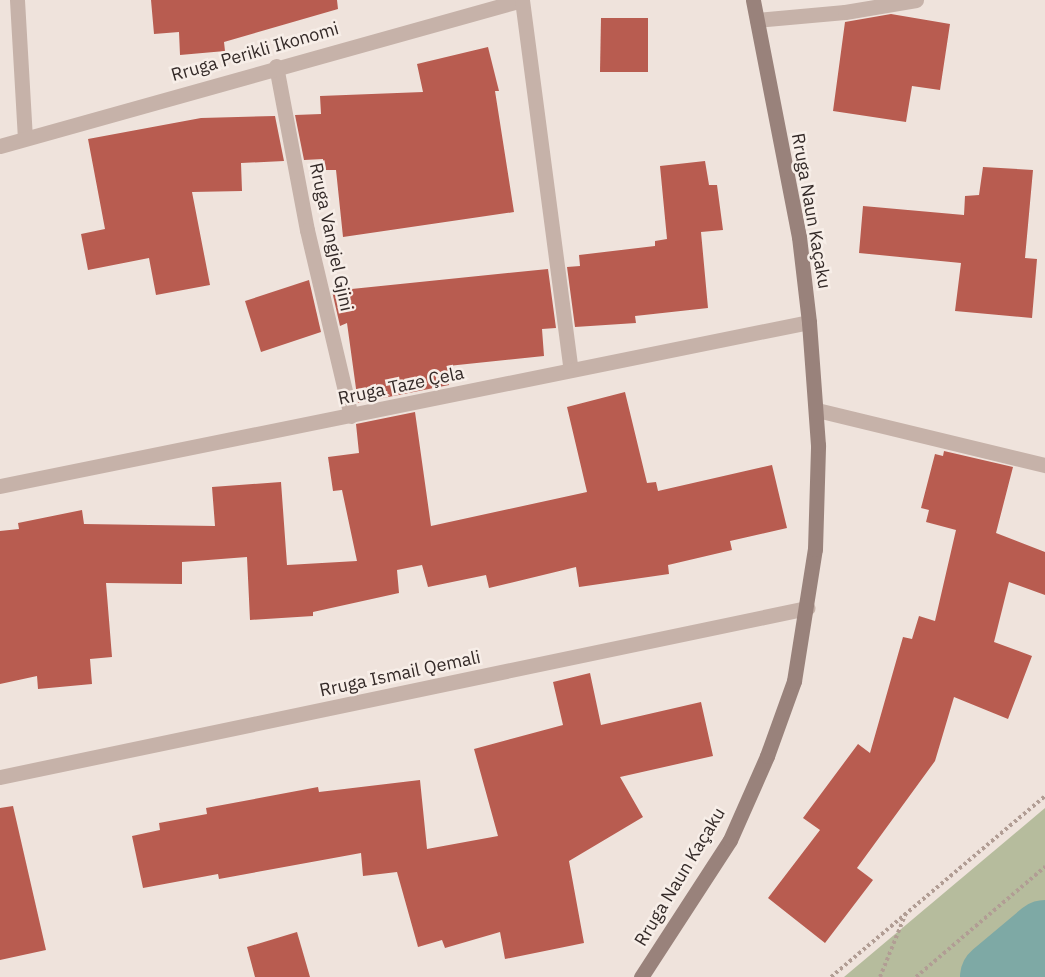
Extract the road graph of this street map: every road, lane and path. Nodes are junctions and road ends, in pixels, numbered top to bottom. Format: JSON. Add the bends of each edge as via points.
{"nodes":[{"id":1,"x":17,"y":0,"type":"edge"},
{"id":2,"x":522,"y":0,"type":"edge"},
{"id":3,"x":753,"y":0,"type":"edge"},
{"id":4,"x":916,"y":0,"type":"edge"},
{"id":5,"x":757,"y":20,"type":"junction"},
{"id":6,"x":276,"y":66,"type":"junction"},
{"id":7,"x":25,"y":138,"type":"junction"},
{"id":8,"x":0,"y":146,"type":"edge"},
{"id":9,"x":809,"y":322,"type":"junction"},
{"id":10,"x":571,"y":370,"type":"junction"},
{"id":11,"x":817,"y":410,"type":"junction"},
{"id":12,"x":351,"y":416,"type":"junction"},
{"id":13,"x":1045,"y":465,"type":"edge"},
{"id":14,"x":0,"y":486,"type":"edge"},
{"id":15,"x":807,"y":608,"type":"junction"},
{"id":16,"x":0,"y":777,"type":"edge"},
{"id":17,"x":1045,"y":796,"type":"edge"},
{"id":18,"x":1045,"y":867,"type":"edge"},
{"id":19,"x":907,"y":913,"type":"junction"},
{"id":20,"x":641,"y":977,"type":"edge"},
{"id":21,"x":831,"y":977,"type":"edge"},
{"id":22,"x":880,"y":977,"type":"edge"},
{"id":23,"x":916,"y":977,"type":"edge"}],
"edges":[{"from":1,"to":7,"type":"street"},
{"from":2,"to":6,"type":"street","name":"Rruga Perikli Ikonomi"},
{"from":2,"to":10,"type":"street"},
{"from":3,"to":5,"type":"street","name":"Rruga Naun Kaçaku"},
{"from":4,"to":5,"type":"street","via":[[845,12]]},
{"from":5,"to":9,"type":"street","name":"Rruga Naun Kaçaku","via":[[799,237]]},
{"from":6,"to":7,"type":"street","name":"Rruga Perikli Ikonomi"},
{"from":6,"to":12,"type":"street","name":"Rruga Vangjel Gjini","via":[[307,230]]},
{"from":7,"to":8,"type":"street","name":"Rruga Perikli Ikonomi"},
{"from":9,"to":10,"type":"street","name":"Rruga Taze Çela"},
{"from":9,"to":11,"type":"street","name":"Rruga Naun Kaçaku"},
{"from":10,"to":12,"type":"street","name":"Rruga Taze Çela"},
{"from":11,"to":13,"type":"street"},
{"from":11,"to":15,"type":"street","name":"Rruga Naun Kaçaku","via":[[815,549]]},
{"from":12,"to":14,"type":"street","name":"Rruga Taze Çela"},
{"from":15,"to":16,"type":"street","name":"Rruga Ismail Qemali"},
{"from":15,"to":20,"type":"street","name":"Rruga Naun Kaçaku","via":[[794,681],[768,756],[730,840]]},
{"from":17,"to":19,"type":"path"},
{"from":18,"to":23,"type":"path"},
{"from":19,"to":21,"type":"path"},
{"from":19,"to":22,"type":"path"}]}
